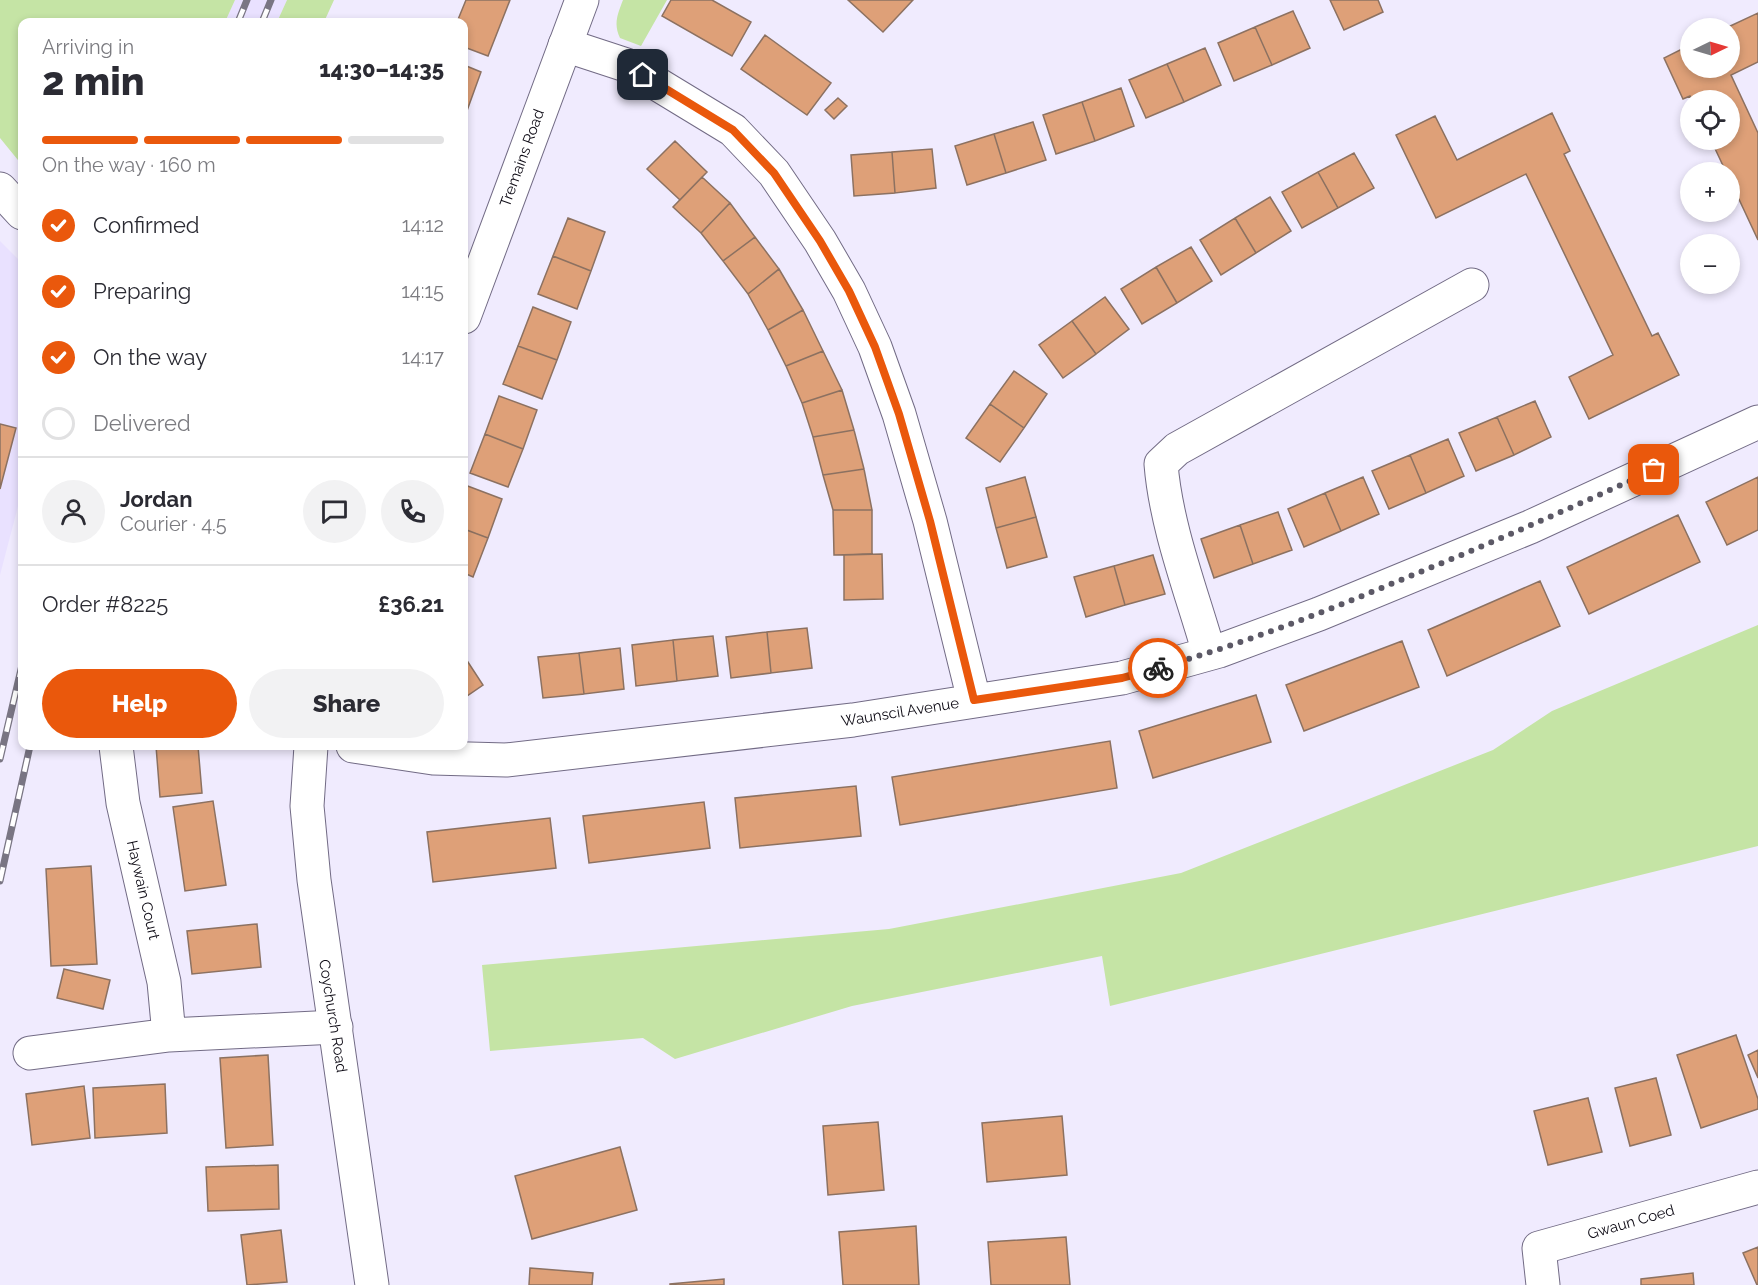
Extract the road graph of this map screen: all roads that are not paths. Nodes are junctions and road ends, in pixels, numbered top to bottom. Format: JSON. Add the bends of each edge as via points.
{"nodes":[{"id":1,"x":582,"y":0,"type":"edge"},
{"id":2,"x":565,"y":45,"type":"junction"},
{"id":3,"x":0,"y":189,"type":"edge"},
{"id":4,"x":18,"y":209,"type":"edge"},
{"id":5,"x":1472,"y":285,"type":"dead end"},
{"id":6,"x":468,"y":306,"type":"edge"},
{"id":7,"x":1758,"y":422,"type":"edge"},
{"id":8,"x":1209,"y":653,"type":"junction"},
{"id":9,"x":974,"y":700,"type":"junction"},
{"id":10,"x":116,"y":750,"type":"edge"},
{"id":11,"x":311,"y":750,"type":"edge"},
{"id":12,"x":380,"y":750,"type":"edge"},
{"id":13,"x":336,"y":1027,"type":"junction"},
{"id":14,"x":169,"y":1035,"type":"junction"},
{"id":15,"x":30,"y":1053,"type":"dead end"},
{"id":16,"x":1758,"y":1187,"type":"edge"},
{"id":17,"x":372,"y":1285,"type":"edge"},
{"id":18,"x":1543,"y":1285,"type":"edge"}],
"edges":[{"from":1,"to":2,"type":"street","name":"Tremains Road"},
{"from":2,"to":6,"type":"street","name":"Tremains Road"},
{"from":2,"to":9,"type":"street","via":[[626,64],[733,130],[774,173],[820,241],[854,301],[899,414]]},
{"from":3,"to":4,"type":"street"},
{"from":5,"to":8,"type":"street","via":[[1177,448],[1161,464],[1175,537]]},
{"from":7,"to":8,"type":"street","name":"Waunscil Avenue","via":[[1530,527],[1319,614]]},
{"from":8,"to":9,"type":"street","name":"Waunscil Avenue","via":[[1122,678]]},
{"from":9,"to":12,"type":"street","name":"Waunscil Avenue","via":[[853,720],[506,760],[433,758]]},
{"from":10,"to":14,"type":"street","name":"Haywain Court","via":[[123,803],[164,982]]},
{"from":11,"to":13,"type":"street","name":"Coychurch Road","via":[[307,806]]},
{"from":13,"to":14,"type":"street"},
{"from":13,"to":17,"type":"street","name":"Coychurch Road"},
{"from":14,"to":15,"type":"street"},
{"from":16,"to":18,"type":"street","name":"Gwaun Coed","via":[[1539,1248]]}]}
